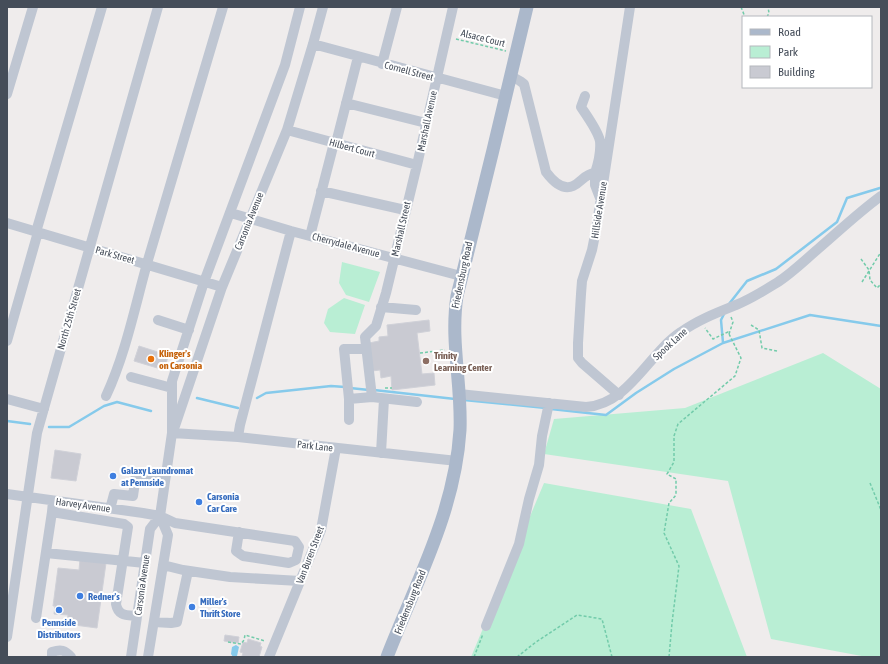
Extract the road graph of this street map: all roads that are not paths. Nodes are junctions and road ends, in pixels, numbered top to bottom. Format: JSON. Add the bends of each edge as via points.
{"nodes":[{"id":1,"x":33,"y":7,"type":"edge"},
{"id":2,"x":102,"y":7,"type":"edge"},
{"id":3,"x":158,"y":7,"type":"edge"},
{"id":4,"x":223,"y":7,"type":"edge"},
{"id":5,"x":300,"y":7,"type":"edge"},
{"id":6,"x":323,"y":7,"type":"edge"},
{"id":7,"x":397,"y":7,"type":"edge"},
{"id":8,"x":453,"y":7,"type":"edge"},
{"id":9,"x":527,"y":7,"type":"edge"},
{"id":10,"x":630,"y":7,"type":"edge"},
{"id":11,"x":313,"y":44,"type":"junction"},
{"id":12,"x":358,"y":57,"type":"junction"},
{"id":13,"x":382,"y":64,"type":"junction"},
{"id":14,"x":511,"y":76,"type":"junction"},
{"id":15,"x":436,"y":78,"type":"junction"},
{"id":16,"x":7,"y":94,"type":"edge"},
{"id":17,"x":506,"y":96,"type":"junction"},
{"id":18,"x":585,"y":96,"type":"dead end"},
{"id":19,"x":346,"y":103,"type":"junction"},
{"id":20,"x":426,"y":123,"type":"junction"},
{"id":21,"x":287,"y":130,"type":"junction"},
{"id":22,"x":335,"y":143,"type":"junction"},
{"id":23,"x":417,"y":165,"type":"junction"},
{"id":24,"x":595,"y":173,"type":"junction"},
{"id":25,"x":321,"y":191,"type":"junction"},
{"id":26,"x":881,"y":196,"type":"edge"},
{"id":27,"x":600,"y":198,"type":"junction"},
{"id":28,"x":405,"y":210,"type":"junction"},
{"id":29,"x":231,"y":213,"type":"junction"},
{"id":30,"x":250,"y":219,"type":"junction"},
{"id":31,"x":7,"y":223,"type":"edge"},
{"id":32,"x":291,"y":231,"type":"junction"},
{"id":33,"x":37,"y":232,"type":"junction"},
{"id":34,"x":310,"y":236,"type":"junction"},
{"id":35,"x":89,"y":248,"type":"junction"},
{"id":36,"x":394,"y":258,"type":"junction"},
{"id":37,"x":147,"y":264,"type":"junction"},
{"id":38,"x":461,"y":276,"type":"junction"},
{"id":39,"x":204,"y":282,"type":"junction"},
{"id":40,"x":222,"y":287,"type":"junction"},
{"id":41,"x":382,"y":307,"type":"junction"},
{"id":42,"x":416,"y":310,"type":"dead end"},
{"id":43,"x":158,"y":320,"type":"dead end"},
{"id":44,"x":189,"y":330,"type":"junction"},
{"id":45,"x":7,"y":341,"type":"edge"},
{"id":46,"x":366,"y":350,"type":"junction"},
{"id":47,"x":131,"y":377,"type":"dead end"},
{"id":48,"x":172,"y":388,"type":"junction"},
{"id":49,"x":459,"y":394,"type":"junction"},
{"id":50,"x":106,"y":396,"type":"dead end"},
{"id":51,"x":619,"y":396,"type":"junction"},
{"id":52,"x":372,"y":397,"type":"junction"},
{"id":53,"x":7,"y":399,"type":"edge"},
{"id":54,"x":349,"y":399,"type":"junction"},
{"id":55,"x":384,"y":399,"type":"junction"},
{"id":56,"x":417,"y":402,"type":"dead end"},
{"id":57,"x":549,"y":403,"type":"junction"},
{"id":58,"x":44,"y":410,"type":"junction"},
{"id":59,"x":349,"y":420,"type":"dead end"},
{"id":60,"x":172,"y":433,"type":"junction"},
{"id":61,"x":238,"y":437,"type":"junction"},
{"id":62,"x":336,"y":448,"type":"junction"},
{"id":63,"x":381,"y":453,"type":"junction"},
{"id":64,"x":457,"y":461,"type":"junction"},
{"id":65,"x":166,"y":475,"type":"junction"},
{"id":66,"x":7,"y":494,"type":"edge"},
{"id":67,"x":28,"y":498,"type":"junction"},
{"id":68,"x":53,"y":501,"type":"junction"},
{"id":69,"x":110,"y":509,"type":"junction"},
{"id":70,"x":52,"y":512,"type":"junction"},
{"id":71,"x":160,"y":516,"type":"junction"},
{"id":72,"x":239,"y":532,"type":"junction"},
{"id":73,"x":46,"y":553,"type":"junction"},
{"id":74,"x":122,"y":561,"type":"junction"},
{"id":75,"x":145,"y":563,"type":"junction"},
{"id":76,"x":163,"y":565,"type":"junction"},
{"id":77,"x":188,"y":571,"type":"junction"},
{"id":78,"x":300,"y":581,"type":"junction"},
{"id":79,"x":137,"y":616,"type":"junction"},
{"id":80,"x":36,"y":618,"type":"dead end"},
{"id":81,"x":154,"y":622,"type":"junction"},
{"id":82,"x":486,"y":626,"type":"road end"},
{"id":83,"x":7,"y":637,"type":"edge"},
{"id":84,"x":52,"y":657,"type":"edge"},
{"id":85,"x":71,"y":657,"type":"edge"},
{"id":86,"x":131,"y":657,"type":"edge"},
{"id":87,"x":148,"y":657,"type":"edge"},
{"id":88,"x":269,"y":657,"type":"edge"},
{"id":89,"x":387,"y":657,"type":"edge"}],
"edges":[{"from":1,"to":16,"type":"street"},
{"from":2,"to":33,"type":"street"},
{"from":3,"to":35,"type":"street","name":"North 25th Street"},
{"from":4,"to":37,"type":"street"},
{"from":5,"to":29,"type":"street","name":"Carsonia Avenue","via":[[285,65]]},
{"from":6,"to":11,"type":"street","name":"Carsonia Avenue"},
{"from":7,"to":13,"type":"street"},
{"from":8,"to":15,"type":"street","name":"Marshall Avenue"},
{"from":9,"to":14,"type":"main road","name":"Friedensburg Road"},
{"from":10,"to":27,"type":"street","name":"Hillside Avenue"},
{"from":11,"to":12,"type":"street","name":"Cornell Street"},
{"from":11,"to":21,"type":"street","name":"Carsonia Avenue"},
{"from":12,"to":13,"type":"street","name":"Cornell Street"},
{"from":12,"to":19,"type":"street"},
{"from":13,"to":15,"type":"street","name":"Cornell Street"},
{"from":14,"to":17,"type":"main road","name":"Friedensburg Road"},
{"from":14,"to":24,"type":"street","via":[[524,84],[546,172],[551,178],[565,187],[573,186],[589,174]]},
{"from":15,"to":17,"type":"street","name":"Cornell Street"},
{"from":15,"to":20,"type":"street","name":"Marshall Avenue"},
{"from":17,"to":38,"type":"main road","name":"Friedensburg Road"},
{"from":18,"to":24,"type":"street","via":[[581,107],[600,142]]},
{"from":19,"to":20,"type":"street"},
{"from":19,"to":22,"type":"street"},
{"from":20,"to":23,"type":"street","name":"Marshall Avenue"},
{"from":21,"to":22,"type":"street","name":"Hilbert Court"},
{"from":21,"to":30,"type":"street","name":"Carsonia Avenue"},
{"from":22,"to":23,"type":"street","name":"Hilbert Court"},
{"from":22,"to":25,"type":"street"},
{"from":23,"to":28,"type":"street","name":"Marshall Street"},
{"from":24,"to":27,"type":"street","via":[[595,185]]},
{"from":25,"to":28,"type":"street"},
{"from":25,"to":34,"type":"street"},
{"from":26,"to":51,"type":"street","name":"Spook Lane","via":[[778,282],[737,305],[699,320],[680,332]]},
{"from":27,"to":51,"type":"street","name":"Hillside Avenue","via":[[592,250],[580,294],[578,358]]},
{"from":28,"to":36,"type":"street","name":"Marshall Street"},
{"from":29,"to":30,"type":"street","name":"Cherrydale Avenue"},
{"from":29,"to":39,"type":"street","name":"Carsonia Avenue"},
{"from":30,"to":32,"type":"street","name":"Cherrydale Avenue"},
{"from":30,"to":40,"type":"street","name":"Carsonia Avenue"},
{"from":31,"to":33,"type":"street","name":"Park Street"},
{"from":32,"to":34,"type":"street","name":"Cherrydale Avenue"},
{"from":32,"to":61,"type":"street"},
{"from":33,"to":35,"type":"street","name":"Park Street"},
{"from":33,"to":45,"type":"street"},
{"from":34,"to":36,"type":"street","name":"Cherrydale Avenue"},
{"from":35,"to":37,"type":"street","name":"Park Street"},
{"from":35,"to":58,"type":"street","name":"North 25th Street"},
{"from":36,"to":38,"type":"street","name":"Cherrydale Avenue"},
{"from":36,"to":41,"type":"street","name":"Marshall Street"},
{"from":37,"to":39,"type":"street","name":"Park Street"},
{"from":37,"to":50,"type":"street","via":[[130,327]]},
{"from":38,"to":49,"type":"main road","name":"Friedensburg Road","via":[[454,313]]},
{"from":39,"to":40,"type":"street","name":"Park Street"},
{"from":39,"to":44,"type":"street","name":"Carsonia Avenue"},
{"from":40,"to":60,"type":"street","name":"Carsonia Avenue"},
{"from":41,"to":42,"type":"street"},
{"from":41,"to":46,"type":"street","name":"Marshall Street","via":[[376,326],[365,337]]},
{"from":43,"to":44,"type":"street"},
{"from":44,"to":48,"type":"street","name":"Carsonia Avenue"},
{"from":46,"to":52,"type":"street","name":"Marshall Street"},
{"from":46,"to":54,"type":"street","via":[[344,349]]},
{"from":47,"to":48,"type":"street"},
{"from":48,"to":60,"type":"street","name":"Carsonia Avenue"},
{"from":49,"to":57,"type":"street","name":"Spook Lane"},
{"from":49,"to":64,"type":"main road","name":"Friedensburg Road","via":[[460,429]]},
{"from":51,"to":57,"type":"street","name":"Spook Lane","via":[[594,406]]},
{"from":52,"to":54,"type":"street"},
{"from":52,"to":55,"type":"street"},
{"from":53,"to":58,"type":"street"},
{"from":54,"to":59,"type":"street"},
{"from":55,"to":56,"type":"street"},
{"from":55,"to":63,"type":"street"},
{"from":57,"to":82,"type":"street","via":[[539,465],[519,544]]},
{"from":58,"to":67,"type":"street","name":"North 25th Street","via":[[37,433]]},
{"from":60,"to":61,"type":"street","name":"Park Lane"},
{"from":60,"to":65,"type":"street","name":"Carsonia Avenue"},
{"from":61,"to":62,"type":"street","name":"Park Lane"},
{"from":62,"to":63,"type":"street","name":"Park Lane"},
{"from":62,"to":78,"type":"street","name":"Van Buren Street","via":[[321,530]]},
{"from":63,"to":64,"type":"street","name":"Park Lane"},
{"from":64,"to":89,"type":"main road","name":"Friedensburg Road","via":[[436,539]]},
{"from":65,"to":69,"type":"street","via":[[136,475],[133,496],[114,494]]},
{"from":65,"to":71,"type":"street","name":"Carsonia Avenue"},
{"from":66,"to":67,"type":"street","name":"Harvey Avenue"},
{"from":67,"to":68,"type":"street","name":"Harvey Avenue"},
{"from":67,"to":83,"type":"street","name":"North 25th Street"},
{"from":68,"to":69,"type":"street","name":"Harvey Avenue"},
{"from":68,"to":70,"type":"street"},
{"from":69,"to":71,"type":"street","name":"Harvey Avenue"},
{"from":70,"to":73,"type":"street"},
{"from":70,"to":74,"type":"street","via":[[124,524],[128,527]]},
{"from":71,"to":72,"type":"street","name":"Harvey Avenue","via":[[175,524]]},
{"from":71,"to":75,"type":"street","name":"Carsonia Avenue","via":[[150,529]]},
{"from":71,"to":76,"type":"street","name":"Carsonia Avenue","via":[[168,535]]},
{"from":72,"to":72,"type":"street","name":"Harvey Avenue","via":[[295,541],[299,547],[296,560],[290,563],[242,556],[236,550]]},
{"from":73,"to":74,"type":"street"},
{"from":73,"to":80,"type":"street"},
{"from":74,"to":75,"type":"street"},
{"from":74,"to":79,"type":"street","via":[[117,610],[120,613]]},
{"from":75,"to":79,"type":"street","name":"Carsonia Avenue"},
{"from":76,"to":77,"type":"street"},
{"from":76,"to":81,"type":"street","name":"Carsonia Avenue"},
{"from":77,"to":78,"type":"street","via":[[230,577]]},
{"from":77,"to":81,"type":"street","via":[[177,622]]},
{"from":78,"to":88,"type":"street","name":"Van Buren Street"},
{"from":79,"to":86,"type":"street","name":"Carsonia Avenue"},
{"from":81,"to":87,"type":"street","name":"Carsonia Avenue"},
{"from":84,"to":85,"type":"street","via":[[52,652],[60,649]]}]}
